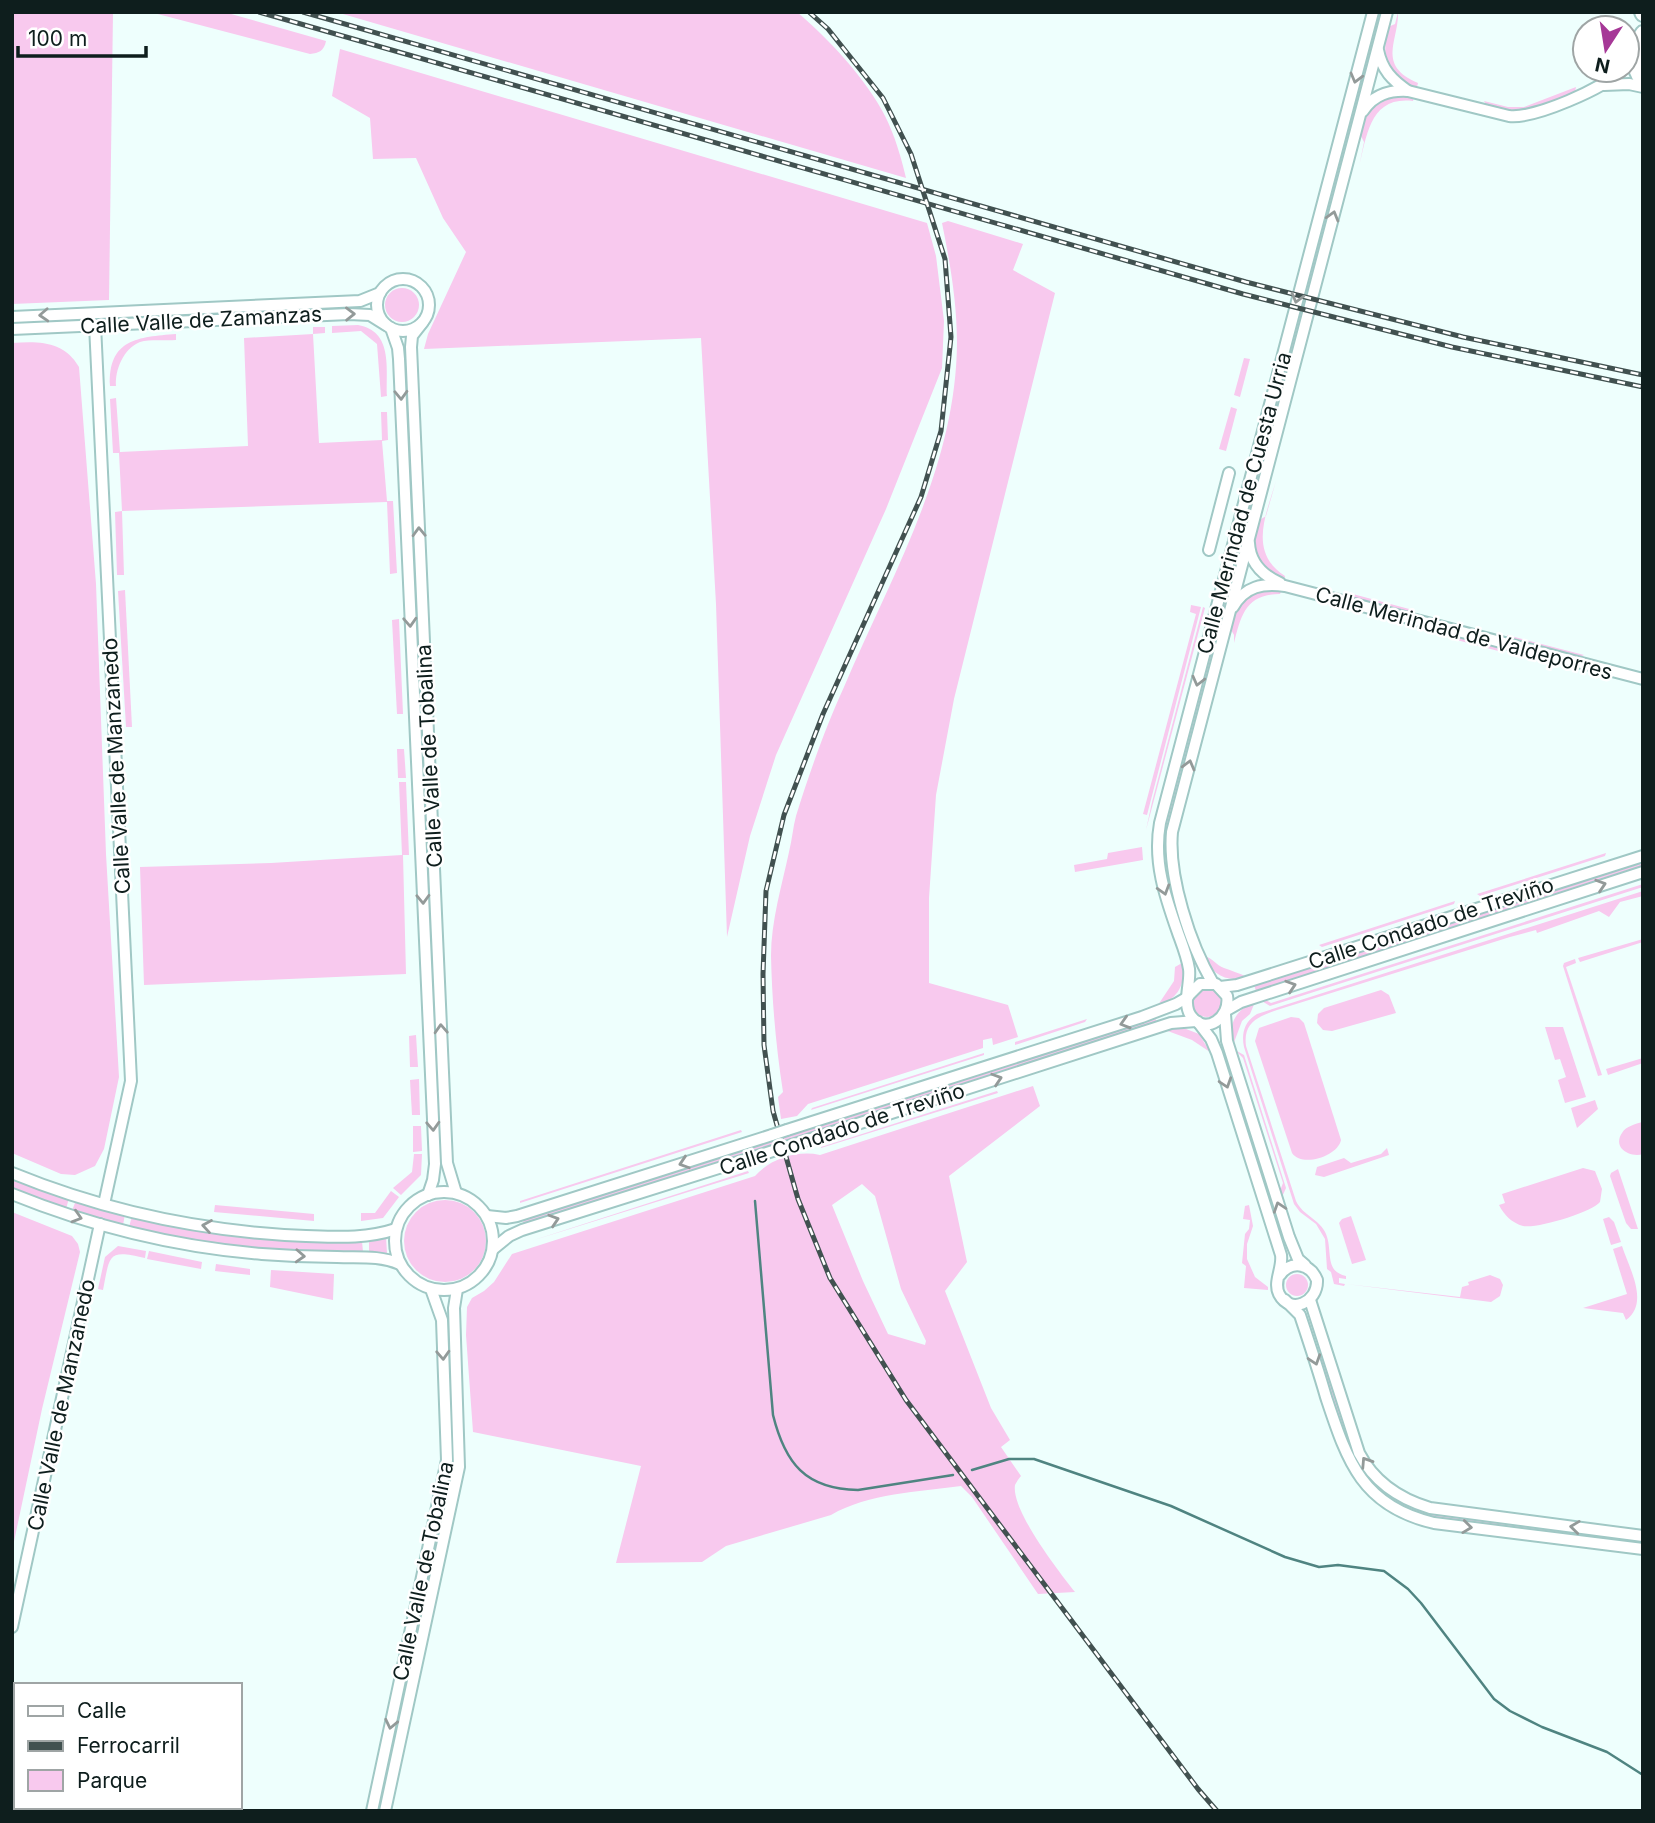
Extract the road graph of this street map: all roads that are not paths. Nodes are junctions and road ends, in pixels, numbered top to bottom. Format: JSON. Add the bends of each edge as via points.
{"nodes":[{"id":1,"x":1373,"y":12,"type":"edge"},
{"id":2,"x":1387,"y":12,"type":"edge"},
{"id":3,"x":1378,"y":47,"type":"junction"},
{"id":4,"x":1643,"y":84,"type":"edge"},
{"id":5,"x":1604,"y":85,"type":"joint"},
{"id":6,"x":1408,"y":91,"type":"junction"},
{"id":7,"x":1359,"y":119,"type":"junction"},
{"id":8,"x":380,"y":293,"type":"junction"},
{"id":9,"x":12,"y":317,"type":"edge"},
{"id":10,"x":423,"y":322,"type":"junction"},
{"id":11,"x":95,"y":325,"type":"junction"},
{"id":12,"x":389,"y":327,"type":"junction"},
{"id":13,"x":12,"y":329,"type":"edge"},
{"id":14,"x":1229,"y":473,"type":"dead end"},
{"id":15,"x":1248,"y":540,"type":"junction"},
{"id":16,"x":1209,"y":550,"type":"dead end"},
{"id":17,"x":1285,"y":586,"type":"junction"},
{"id":18,"x":1228,"y":615,"type":"junction"},
{"id":19,"x":1643,"y":679,"type":"edge"},
{"id":20,"x":1643,"y":856,"type":"edge"},
{"id":21,"x":1643,"y":872,"type":"edge"},
{"id":22,"x":1216,"y":985,"type":"junction"},
{"id":23,"x":1188,"y":996,"type":"junction"},
{"id":24,"x":1226,"y":1012,"type":"junction"},
{"id":25,"x":1197,"y":1021,"type":"junction"},
{"id":26,"x":12,"y":1173,"type":"edge"},
{"id":27,"x":456,"y":1193,"type":"junction"},
{"id":28,"x":12,"y":1195,"type":"edge"},
{"id":29,"x":428,"y":1195,"type":"junction"},
{"id":30,"x":104,"y":1204,"type":"junction"},
{"id":31,"x":487,"y":1216,"type":"junction"},
{"id":32,"x":100,"y":1224,"type":"junction"},
{"id":33,"x":396,"y":1229,"type":"junction"},
{"id":34,"x":493,"y":1249,"type":"junction"},
{"id":35,"x":400,"y":1264,"type":"junction"},
{"id":36,"x":1307,"y":1267,"type":"junction"},
{"id":37,"x":1280,"y":1275,"type":"junction"},
{"id":38,"x":431,"y":1289,"type":"junction"},
{"id":39,"x":457,"y":1289,"type":"junction"},
{"id":40,"x":1285,"y":1300,"type":"junction"},
{"id":41,"x":1310,"y":1300,"type":"junction"},
{"id":42,"x":1643,"y":1536,"type":"edge"},
{"id":43,"x":1643,"y":1549,"type":"edge"},
{"id":44,"x":12,"y":1627,"type":"edge"},
{"id":45,"x":372,"y":1811,"type":"edge"},
{"id":46,"x":385,"y":1811,"type":"edge"}],
"edges":[{"from":1,"to":23,"type":"street","name":"Calle Merindad de Cuesta Urria","one_way":true,"via":[[1158,835],[1158,866],[1187,959]]},
{"from":2,"to":3,"type":"street","name":"Calle Merindad de Cuesta Urria"},
{"from":3,"to":6,"type":"street","via":[[1390,77]]},
{"from":3,"to":7,"type":"street","name":"Calle Merindad de Cuesta Urria"},
{"from":4,"to":5,"type":"street"},
{"from":5,"to":6,"type":"street","via":[[1541,112],[1514,117]]},
{"from":6,"to":7,"type":"street","via":[[1378,96]]},
{"from":15,"to":7,"type":"street","name":"Calle Merindad de Cuesta Urria","one_way":true},
{"from":8,"to":9,"type":"street","name":"Calle Valle de Zamanzas","one_way":true,"via":[[360,301]]},
{"from":8,"to":10,"type":"street","via":[[395,280],[417,283],[429,298]]},
{"from":8,"to":12,"type":"street","via":[[378,311]]},
{"from":10,"to":12,"type":"street","via":[[411,330]]},
{"from":27,"to":10,"type":"street","name":"Calle Valle de Tobalina","one_way":true,"via":[[447,1163],[411,347],[412,336]]},
{"from":11,"to":12,"type":"street","name":"Calle Valle de Zamanzas","one_way":true,"via":[[349,314],[370,315]]},
{"from":11,"to":13,"type":"street","name":"Calle Valle de Zamanzas"},
{"from":11,"to":30,"type":"street","name":"Calle Valle de Manzanedo","via":[[131,1081]]},
{"from":12,"to":29,"type":"street","name":"Calle Valle de Tobalina","one_way":true,"via":[[399,359],[435,1164]]},
{"from":14,"to":16,"type":"street"},
{"from":15,"to":17,"type":"street","name":"Calle Merindad de Valdeporres","via":[[1257,567]]},
{"from":15,"to":18,"type":"street","name":"Calle Merindad de Cuesta Urria"},
{"from":17,"to":18,"type":"street","name":"Calle Merindad de Valdeporres","via":[[1250,589]]},
{"from":17,"to":19,"type":"street","name":"Calle Merindad de Valdeporres"},
{"from":22,"to":18,"type":"street","name":"Calle Merindad de Cuesta Urria","one_way":true,"via":[[1202,965],[1176,886],[1171,851],[1177,811]]},
{"from":20,"to":22,"type":"street","name":"Calle Condado de Treviño","via":[[1237,985]]},
{"from":24,"to":21,"type":"street","name":"Calle Condado de Treviño","one_way":true,"via":[[1249,999]]},
{"from":22,"to":23,"type":"street","via":[[1196,986]]},
{"from":22,"to":24,"type":"street","via":[[1227,996]]},
{"from":23,"to":25,"type":"street","via":[[1189,1012]]},
{"from":23,"to":31,"type":"street","name":"Calle Condado de Treviño","one_way":true,"bridge":true,"via":[[1161,1011],[517,1216]]},
{"from":24,"to":25,"type":"street","via":[[1212,1024]]},
{"from":36,"to":24,"type":"street","one_way":true,"via":[[1298,1259],[1289,1237],[1227,1041]]},
{"from":34,"to":25,"type":"street","name":"Calle Condado de Treviño","one_way":true,"bridge":true,"via":[[522,1230],[1161,1026]]},
{"from":25,"to":37,"type":"street","one_way":true,"via":[[1211,1039],[1224,1076],[1281,1255]]},
{"from":26,"to":30,"type":"street"},
{"from":27,"to":29,"type":"street"},
{"from":27,"to":31,"type":"street","via":[[477,1204]]},
{"from":28,"to":32,"type":"street","one_way":true},
{"from":29,"to":33,"type":"street","via":[[410,1205]]},
{"from":33,"to":30,"type":"street","one_way":true,"via":[[365,1237],[282,1235],[177,1221]]},
{"from":31,"to":34,"type":"street"},
{"from":32,"to":35,"type":"street","one_way":true,"via":[[211,1248],[381,1257]]},
{"from":32,"to":44,"type":"street","name":"Calle Valle de Manzanedo"},
{"from":33,"to":35,"type":"street"},
{"from":34,"to":39,"type":"street","via":[[482,1273]]},
{"from":35,"to":38,"type":"street","via":[[418,1284]]},
{"from":36,"to":37,"type":"street","via":[[1291,1266]]},
{"from":36,"to":41,"type":"street","via":[[1317,1280]]},
{"from":37,"to":40,"type":"street","via":[[1277,1287]]},
{"from":38,"to":39,"type":"street"},
{"from":38,"to":45,"type":"street","name":"Calle Valle de Tobalina","one_way":true,"via":[[441,1316],[447,1460]]},
{"from":39,"to":46,"type":"street","name":"Calle Valle de Tobalina","via":[[460,1459]]},
{"from":40,"to":41,"type":"street","via":[[1297,1304]]},
{"from":40,"to":43,"type":"street","one_way":true,"via":[[1300,1315],[1348,1460],[1365,1484],[1389,1504],[1434,1523]]},
{"from":42,"to":41,"type":"street","one_way":true,"via":[[1430,1508],[1400,1496],[1372,1472],[1357,1448]]}]}
